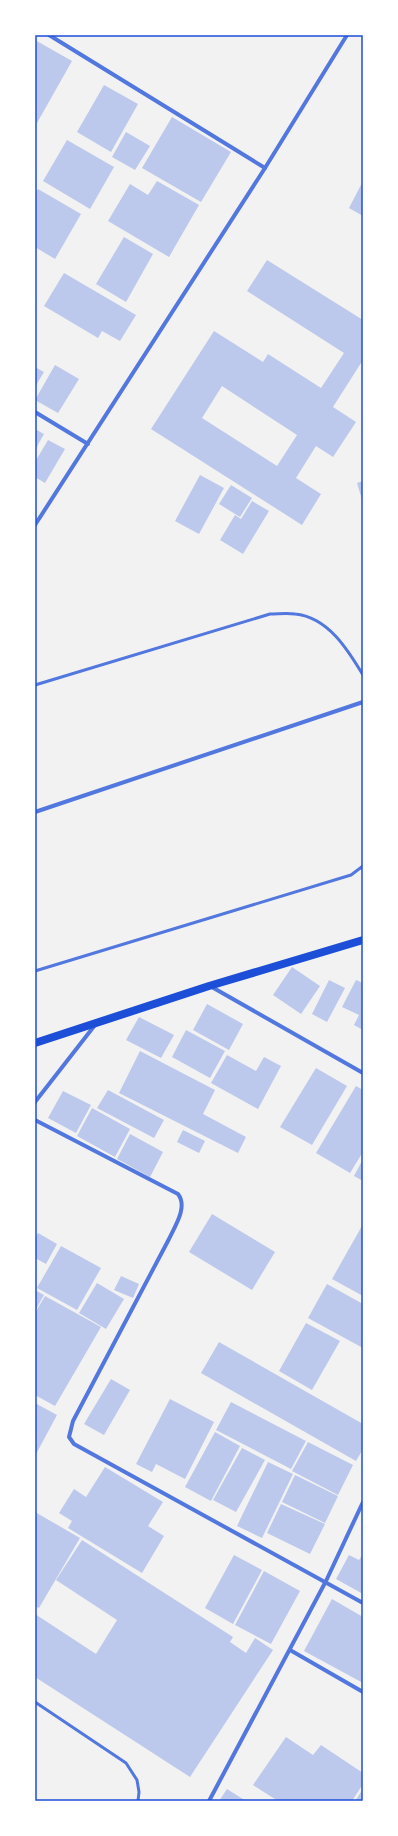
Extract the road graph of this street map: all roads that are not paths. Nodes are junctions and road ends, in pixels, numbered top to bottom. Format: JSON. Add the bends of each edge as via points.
{"nodes":[{"id":1,"x":49,"y":35,"type":"edge"},
{"id":2,"x":348,"y":35,"type":"edge"},
{"id":3,"x":265,"y":168,"type":"junction"},
{"id":4,"x":35,"y":412,"type":"edge"},
{"id":5,"x":88,"y":444,"type":"junction"},
{"id":6,"x":35,"y":525,"type":"edge"},
{"id":7,"x":363,"y":675,"type":"edge"},
{"id":8,"x":35,"y":685,"type":"edge"},
{"id":9,"x":363,"y":702,"type":"edge"},
{"id":10,"x":35,"y":812,"type":"edge"},
{"id":11,"x":363,"y":866,"type":"edge"},
{"id":12,"x":363,"y":940,"type":"edge"},
{"id":13,"x":35,"y":971,"type":"edge"},
{"id":14,"x":209,"y":986,"type":"junction"},
{"id":15,"x":97,"y":1022,"type":"junction"},
{"id":16,"x":35,"y":1043,"type":"edge"},
{"id":17,"x":363,"y":1073,"type":"edge"},
{"id":18,"x":35,"y":1102,"type":"edge"},
{"id":19,"x":35,"y":1120,"type":"edge"},
{"id":20,"x":363,"y":1502,"type":"edge"},
{"id":21,"x":326,"y":1581,"type":"junction"},
{"id":22,"x":363,"y":1603,"type":"edge"},
{"id":23,"x":290,"y":1650,"type":"junction"},
{"id":24,"x":363,"y":1692,"type":"edge"},
{"id":25,"x":35,"y":1702,"type":"edge"},
{"id":26,"x":138,"y":1801,"type":"edge"},
{"id":27,"x":209,"y":1801,"type":"edge"}],
"edges":[{"from":1,"to":3,"type":"street"},
{"from":2,"to":3,"type":"street"},
{"from":3,"to":5,"type":"street"},
{"from":4,"to":5,"type":"street"},
{"from":5,"to":6,"type":"street"},
{"from":7,"to":8,"type":"lane","via":[[332,632],[314,619],[296,614],[270,614]]},
{"from":9,"to":10,"type":"street"},
{"from":11,"to":13,"type":"lane","via":[[351,875]]},
{"from":12,"to":14,"type":"main road"},
{"from":14,"to":15,"type":"main road"},
{"from":14,"to":17,"type":"street"},
{"from":15,"to":16,"type":"main road"},
{"from":15,"to":18,"type":"street"},
{"from":19,"to":21,"type":"street","via":[[178,1194],[181,1198],[182,1208],[169,1239],[73,1421],[69,1437],[74,1444]]},
{"from":20,"to":21,"type":"street"},
{"from":21,"to":22,"type":"street"},
{"from":21,"to":23,"type":"street"},
{"from":23,"to":24,"type":"street"},
{"from":23,"to":27,"type":"street"},
{"from":25,"to":26,"type":"lane","via":[[126,1763],[137,1780]]}]}
